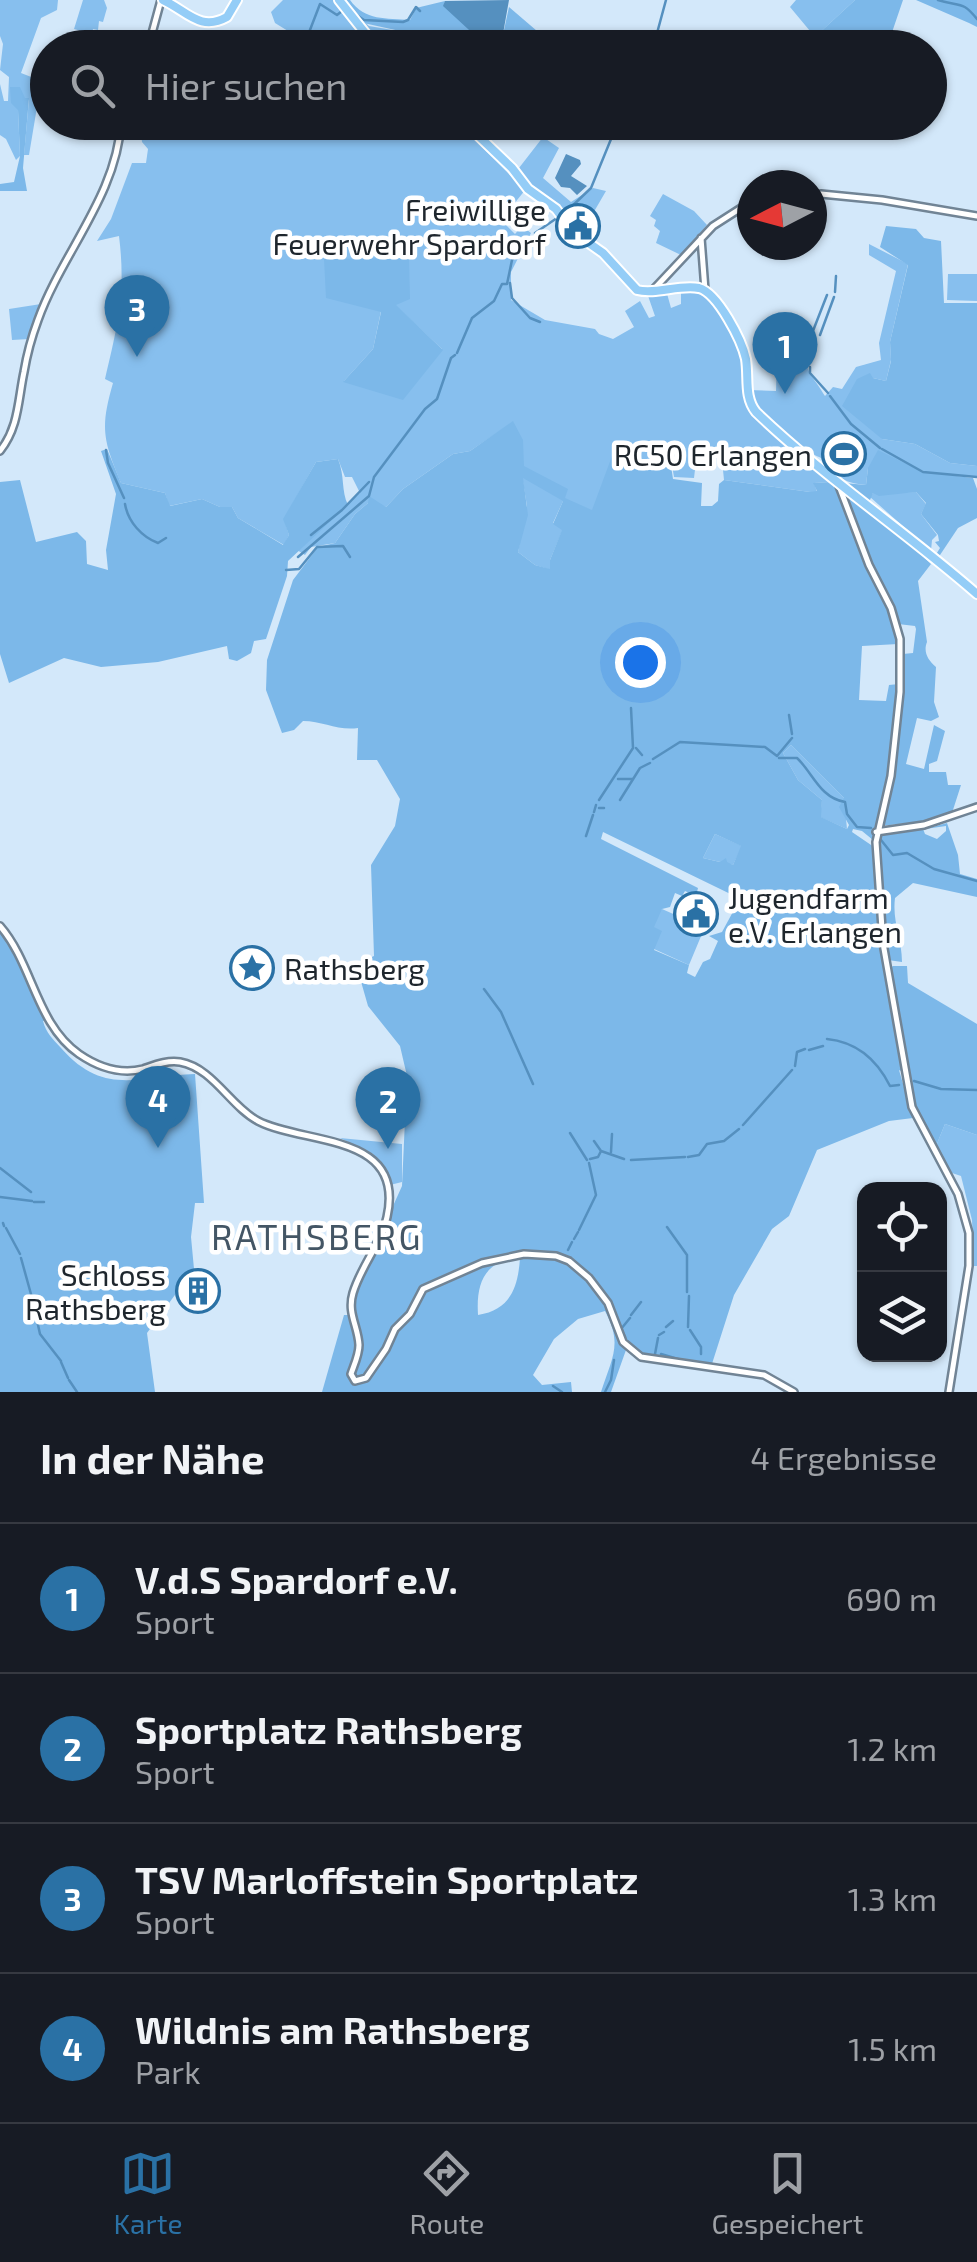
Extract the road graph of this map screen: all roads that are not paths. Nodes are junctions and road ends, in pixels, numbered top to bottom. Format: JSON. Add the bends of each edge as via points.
{"nodes":[{"id":1,"x":162,"y":0,"type":"edge"},
{"id":2,"x":237,"y":0,"type":"edge"},
{"id":3,"x":338,"y":0,"type":"edge"},
{"id":4,"x":153,"y":30,"type":"edge"},
{"id":5,"x":362,"y":30,"type":"edge"},
{"id":6,"x":119,"y":140,"type":"edge"},
{"id":7,"x":482,"y":140,"type":"edge"},
{"id":8,"x":827,"y":195,"type":"edge"},
{"id":9,"x":737,"y":210,"type":"edge"},
{"id":10,"x":977,"y":216,"type":"edge"},
{"id":11,"x":701,"y":238,"type":"junction"},
{"id":12,"x":654,"y":289,"type":"junction"},
{"id":13,"x":705,"y":290,"type":"junction"},
{"id":14,"x":0,"y":451,"type":"edge"},
{"id":15,"x":839,"y":486,"type":"junction"},
{"id":16,"x":977,"y":594,"type":"edge"},
{"id":17,"x":977,"y":807,"type":"edge"},
{"id":18,"x":876,"y":832,"type":"junction"},
{"id":19,"x":0,"y":926,"type":"edge"},
{"id":20,"x":794,"y":1392,"type":"edge"},
{"id":21,"x":949,"y":1392,"type":"edge"}],
"edges":[{"from":1,"to":2,"type":"main road","via":[[212,23],[228,16]]},
{"from":1,"to":4,"type":"street"},
{"from":3,"to":5,"type":"main road"},
{"from":6,"to":14,"type":"street","via":[[106,182],[46,301],[14,427]]},
{"from":7,"to":12,"type":"main road","via":[[637,290]]},
{"from":8,"to":10,"type":"street"},
{"from":9,"to":11,"type":"street"},
{"from":11,"to":12,"type":"street"},
{"from":11,"to":13,"type":"street"},
{"from":12,"to":13,"type":"main road"},
{"from":13,"to":15,"type":"main road","via":[[744,351],[752,408]]},
{"from":15,"to":16,"type":"main road"},
{"from":15,"to":18,"type":"street","via":[[900,640],[890,776]]},
{"from":17,"to":18,"type":"street"},
{"from":18,"to":21,"type":"street","via":[[883,942],[912,1107],[958,1194],[969,1233]]},
{"from":19,"to":20,"type":"street","via":[[54,1029],[89,1060],[126,1071],[184,1063],[255,1119],[347,1144],[369,1157],[384,1179],[388,1210],[352,1296],[359,1346],[352,1379],[365,1379],[420,1292],[482,1263],[524,1254],[556,1256],[576,1266],[602,1295],[623,1342],[640,1357],[764,1375]]}]}
